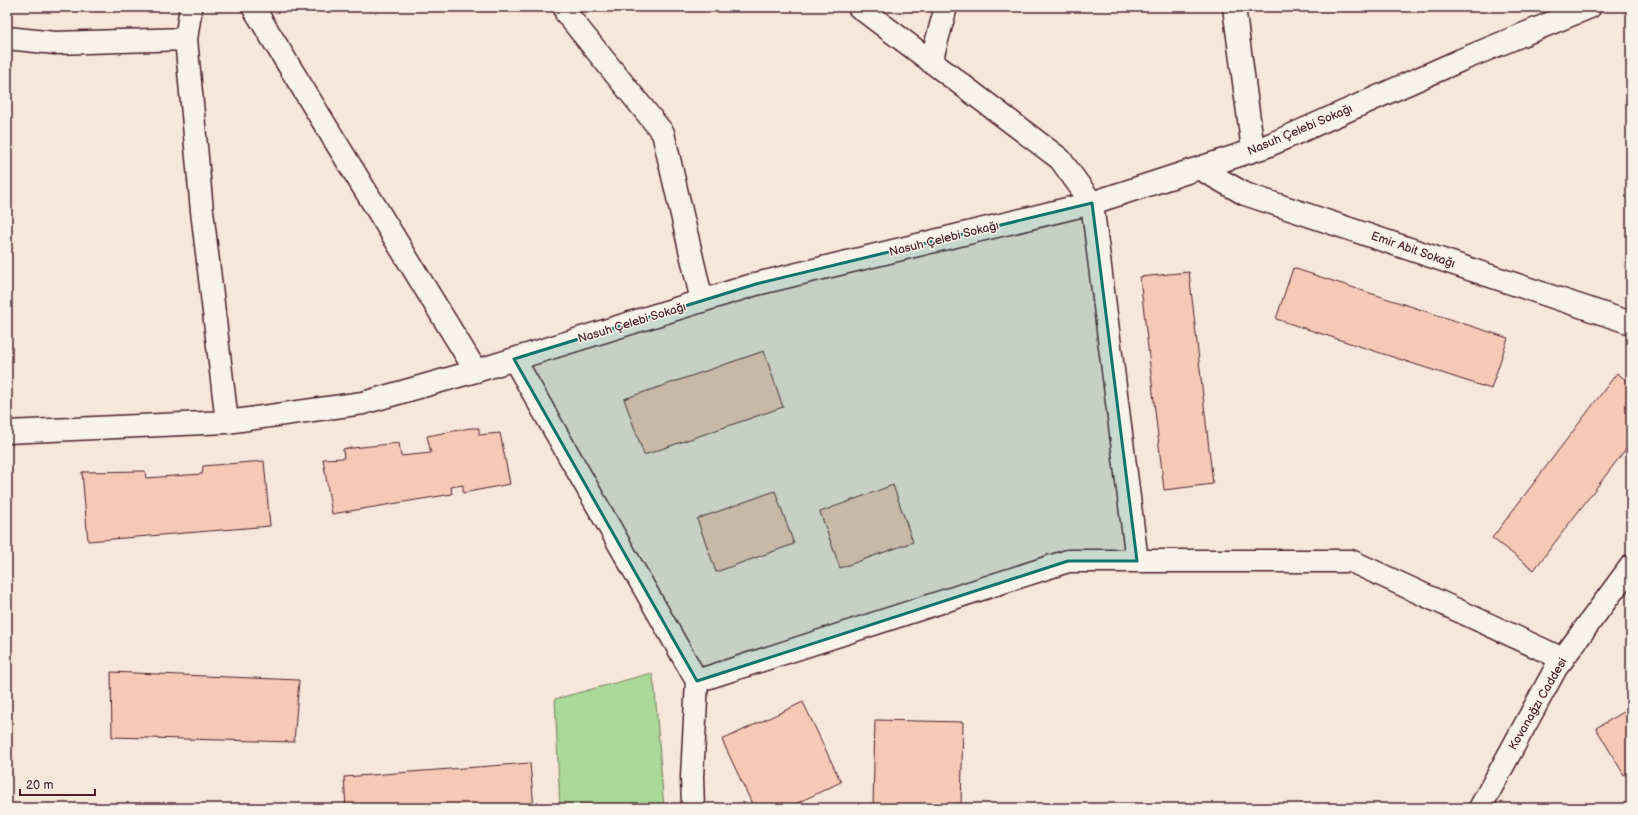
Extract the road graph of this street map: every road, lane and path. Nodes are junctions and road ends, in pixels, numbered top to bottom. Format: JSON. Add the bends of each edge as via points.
{"nodes":[{"id":1,"x":191,"y":7,"type":"edge"},
{"id":2,"x":253,"y":7,"type":"edge"},
{"id":3,"x":859,"y":7,"type":"edge"},
{"id":4,"x":946,"y":7,"type":"edge"},
{"id":5,"x":1234,"y":7,"type":"edge"},
{"id":6,"x":1590,"y":7,"type":"edge"},
{"id":7,"x":1566,"y":12,"type":"edge"},
{"id":8,"x":566,"y":13,"type":"dead end"},
{"id":9,"x":7,"y":38,"type":"edge"},
{"id":10,"x":186,"y":39,"type":"junction"},
{"id":11,"x":931,"y":62,"type":"junction"},
{"id":12,"x":1253,"y":150,"type":"junction"},
{"id":13,"x":1199,"y":168,"type":"junction"},
{"id":14,"x":1092,"y":203,"type":"junction"},
{"id":15,"x":702,"y":301,"type":"junction"},
{"id":16,"x":1631,"y":323,"type":"edge"},
{"id":17,"x":514,"y":359,"type":"junction"},
{"id":18,"x":476,"y":371,"type":"junction"},
{"id":19,"x":227,"y":422,"type":"junction"},
{"id":20,"x":7,"y":432,"type":"edge"},
{"id":21,"x":1137,"y":562,"type":"junction"},
{"id":22,"x":1631,"y":566,"type":"edge"},
{"id":23,"x":1563,"y":659,"type":"junction"},
{"id":24,"x":697,"y":681,"type":"junction"},
{"id":25,"x":693,"y":808,"type":"edge"},
{"id":26,"x":1480,"y":808,"type":"edge"}],
"edges":[{"from":1,"to":10,"type":"street"},
{"from":2,"to":18,"type":"street"},
{"from":3,"to":11,"type":"street"},
{"from":4,"to":11,"type":"street"},
{"from":5,"to":12,"type":"street"},
{"from":6,"to":7,"type":"street","name":"Nasuh Çelebi Sokağı"},
{"from":7,"to":12,"type":"street","name":"Nasuh Çelebi Sokağı","via":[[1454,64]]},
{"from":8,"to":15,"type":"street","via":[[663,134]]},
{"from":9,"to":10,"type":"street","via":[[56,43]]},
{"from":10,"to":19,"type":"street","via":[[202,211]]},
{"from":11,"to":14,"type":"street","via":[[1060,159]]},
{"from":12,"to":13,"type":"street","name":"Nasuh Çelebi Sokağı"},
{"from":13,"to":14,"type":"street","name":"Nasuh Çelebi Sokağı"},
{"from":13,"to":16,"type":"street","name":"Emir Abit Sokağı","via":[[1245,194]]},
{"from":14,"to":15,"type":"street","name":"Nasuh Çelebi Sokağı","via":[[756,284]]},
{"from":14,"to":21,"type":"street"},
{"from":15,"to":17,"type":"street","name":"Nasuh Çelebi Sokağı"},
{"from":17,"to":18,"type":"street","name":"Nasuh Çelebi Sokağı"},
{"from":17,"to":24,"type":"street"},
{"from":18,"to":19,"type":"street","name":"Nasuh Çelebi Sokağı","via":[[363,403]]},
{"from":19,"to":20,"type":"street","name":"Nasuh Çelebi Sokağı"},
{"from":21,"to":23,"type":"street","via":[[1351,562]]},
{"from":21,"to":24,"type":"street","via":[[1068,561]]},
{"from":22,"to":23,"type":"street","name":"Kovanağzı Caddesi"},
{"from":23,"to":26,"type":"street","name":"Kovanağzı Caddesi"},
{"from":24,"to":25,"type":"street","via":[[692,776]]}]}
